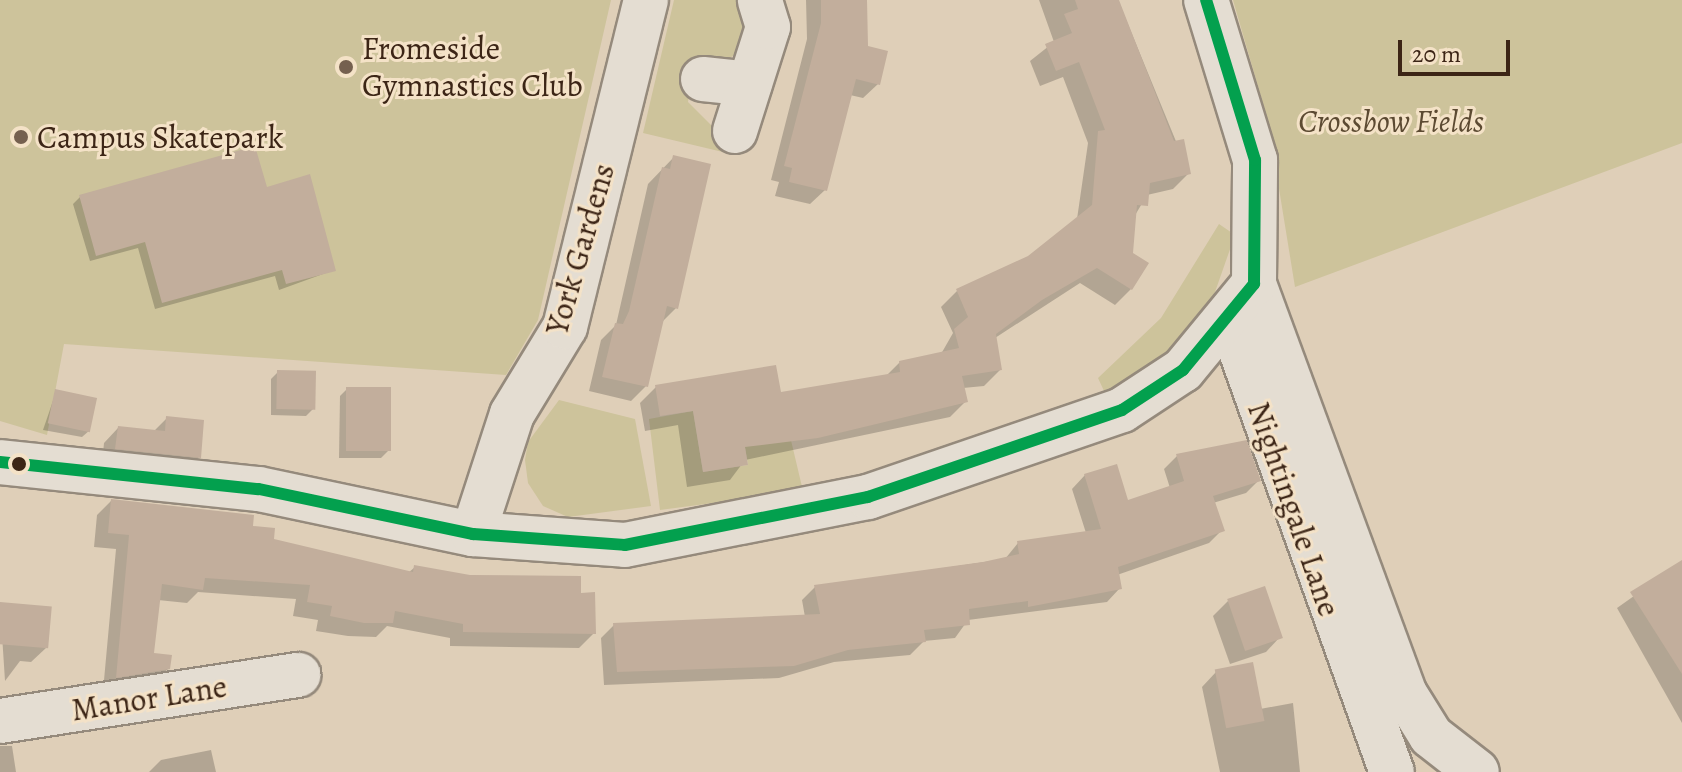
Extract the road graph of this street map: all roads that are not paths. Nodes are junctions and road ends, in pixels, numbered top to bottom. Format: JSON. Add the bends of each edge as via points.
{"nodes":[{"id":1,"x":646,"y":0,"type":"edge"},
{"id":2,"x":760,"y":0,"type":"edge"},
{"id":3,"x":1206,"y":0,"type":"edge"},
{"id":4,"x":703,"y":79,"type":"dead end"},
{"id":5,"x":750,"y":84,"type":"junction"},
{"id":6,"x":735,"y":131,"type":"dead end"},
{"id":7,"x":1254,"y":284,"type":"junction"},
{"id":8,"x":1230,"y":320,"type":"junction"},
{"id":9,"x":4,"y":472,"type":"edge"},
{"id":10,"x":473,"y":534,"type":"junction"},
{"id":11,"x":298,"y":675,"type":"dead end"},
{"id":12,"x":0,"y":721,"type":"edge"},
{"id":13,"x":1392,"y":772,"type":"edge"},
{"id":14,"x":1477,"y":772,"type":"edge"}],
"edges":[{"from":1,"to":10,"type":"street","name":"York Gardens","via":[[565,327],[512,414]]},
{"from":2,"to":5,"type":"street","via":[[768,27]]},
{"from":3,"to":7,"type":"street","via":[[1255,160]]},
{"from":4,"to":5,"type":"street"},
{"from":5,"to":6,"type":"street"},
{"from":7,"to":8,"type":"street"},
{"from":7,"to":14,"type":"street","via":[[1405,694],[1431,736]]},
{"from":8,"to":10,"type":"street","via":[[1183,370],[1122,410],[868,497],[625,545]]},
{"from":8,"to":13,"type":"street","name":"Nightingale Lane","via":[[1359,697]]},
{"from":9,"to":10,"type":"street","via":[[259,489]]},
{"from":11,"to":12,"type":"street","name":"Manor Lane"}]}
